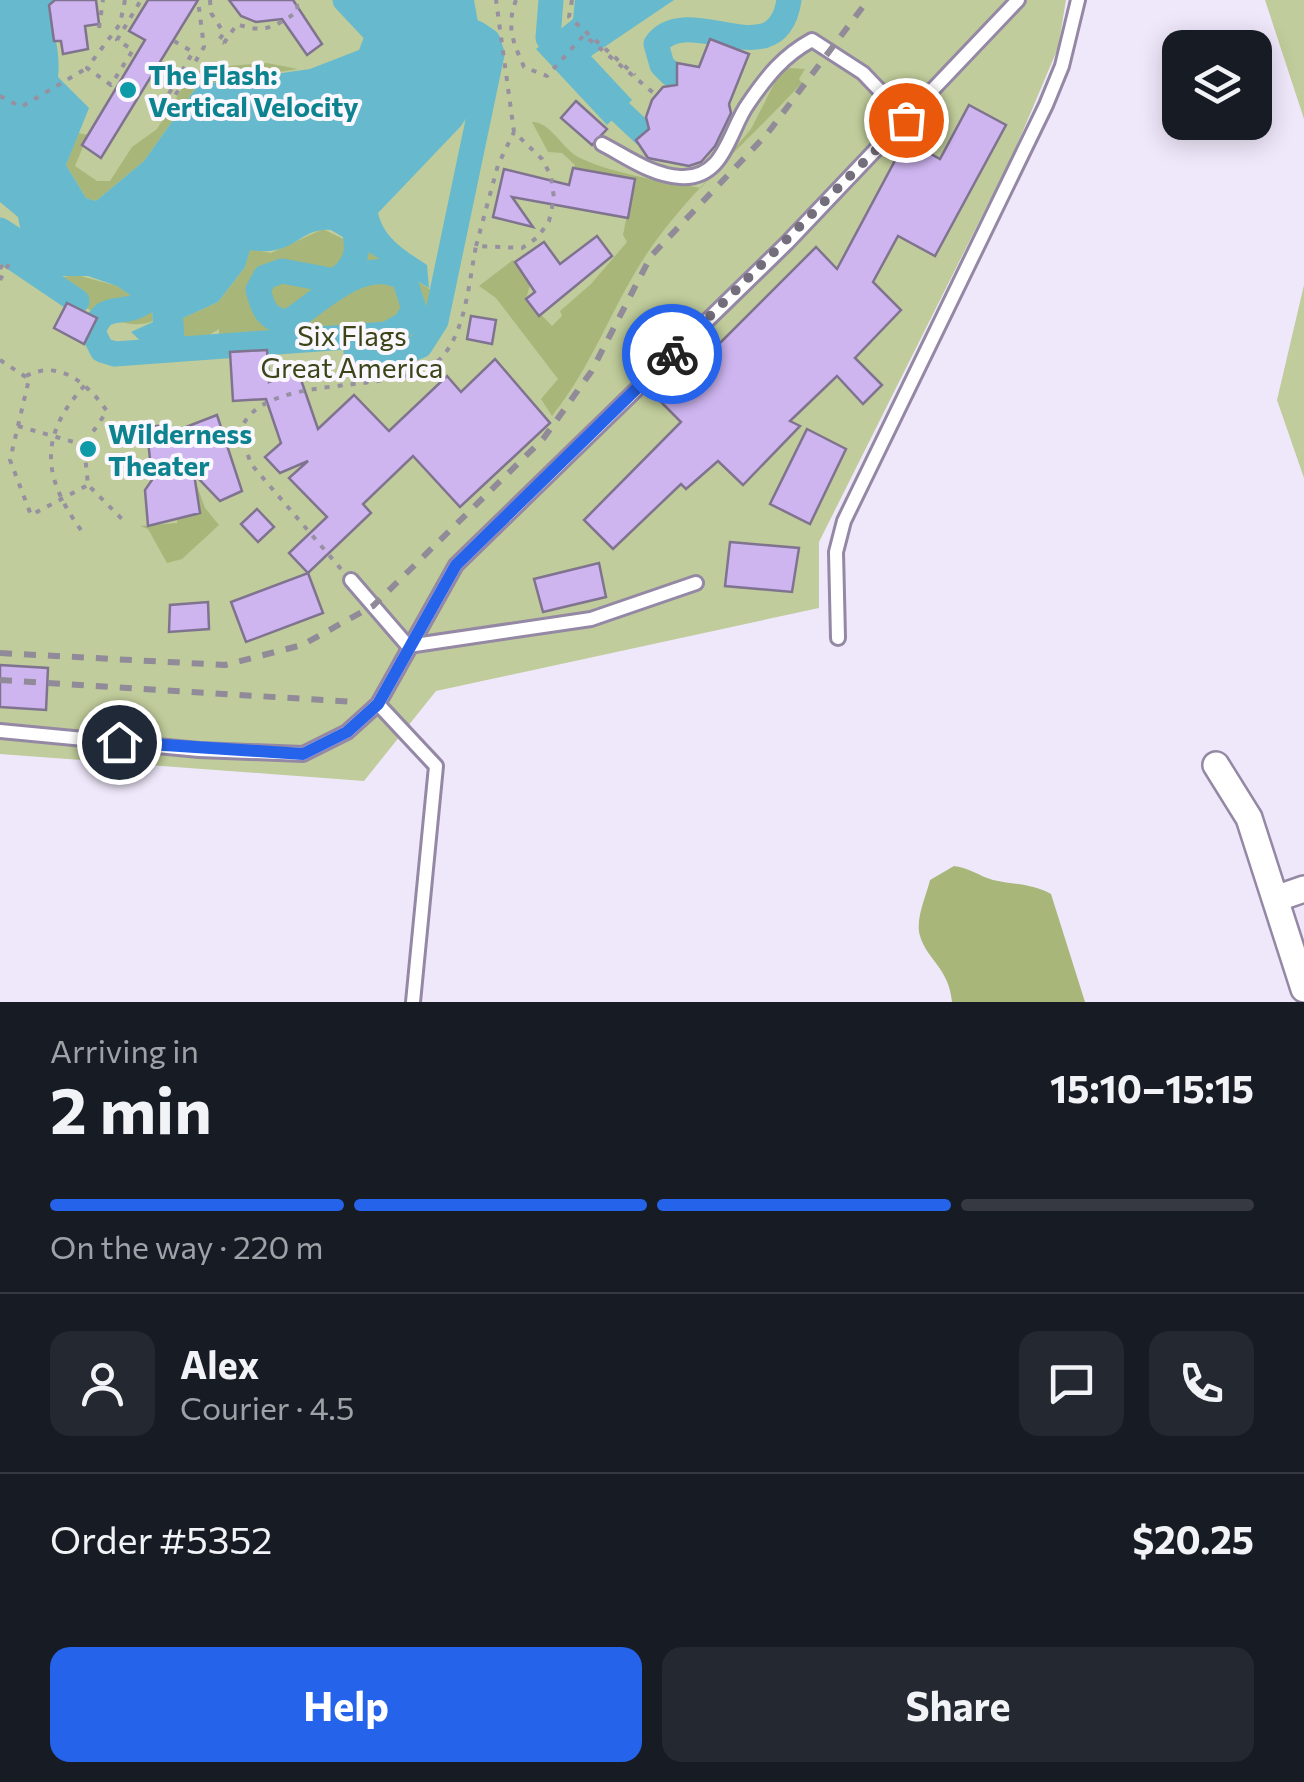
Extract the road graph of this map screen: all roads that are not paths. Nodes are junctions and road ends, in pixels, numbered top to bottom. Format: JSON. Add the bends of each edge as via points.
{"nodes":[{"id":1,"x":1018,"y":0,"type":"edge"},
{"id":2,"x":1078,"y":0,"type":"edge"},
{"id":3,"x":906,"y":120,"type":"junction"},
{"id":4,"x":602,"y":144,"type":"dead end"},
{"id":5,"x":350,"y":580,"type":"road end"},
{"id":6,"x":696,"y":583,"type":"dead end"},
{"id":7,"x":838,"y":638,"type":"dead end"},
{"id":8,"x":408,"y":646,"type":"junction"},
{"id":9,"x":378,"y":704,"type":"junction"},
{"id":10,"x":0,"y":731,"type":"edge"},
{"id":11,"x":1216,"y":765,"type":"dead end"},
{"id":12,"x":1304,"y":889,"type":"edge"},
{"id":13,"x":1278,"y":898,"type":"junction"},
{"id":14,"x":1304,"y":988,"type":"edge"},
{"id":15,"x":413,"y":1002,"type":"edge"}],
"edges":[{"from":1,"to":3,"type":"lane"},
{"from":2,"to":7,"type":"lane","via":[[1046,105],[844,521],[836,552]]},
{"from":3,"to":4,"type":"lane","via":[[863,74],[812,40],[782,57],[744,109],[724,156],[704,170],[684,178],[653,171]]},
{"from":3,"to":8,"type":"lane","via":[[456,565]]},
{"from":5,"to":8,"type":"lane"},
{"from":6,"to":8,"type":"lane","via":[[592,619]]},
{"from":8,"to":9,"type":"lane"},
{"from":9,"to":10,"type":"lane","via":[[347,732],[303,754]]},
{"from":9,"to":15,"type":"lane","via":[[436,766]]},
{"from":11,"to":13,"type":"street","via":[[1249,818]]},
{"from":12,"to":13,"type":"street"},
{"from":13,"to":14,"type":"street"}]}
